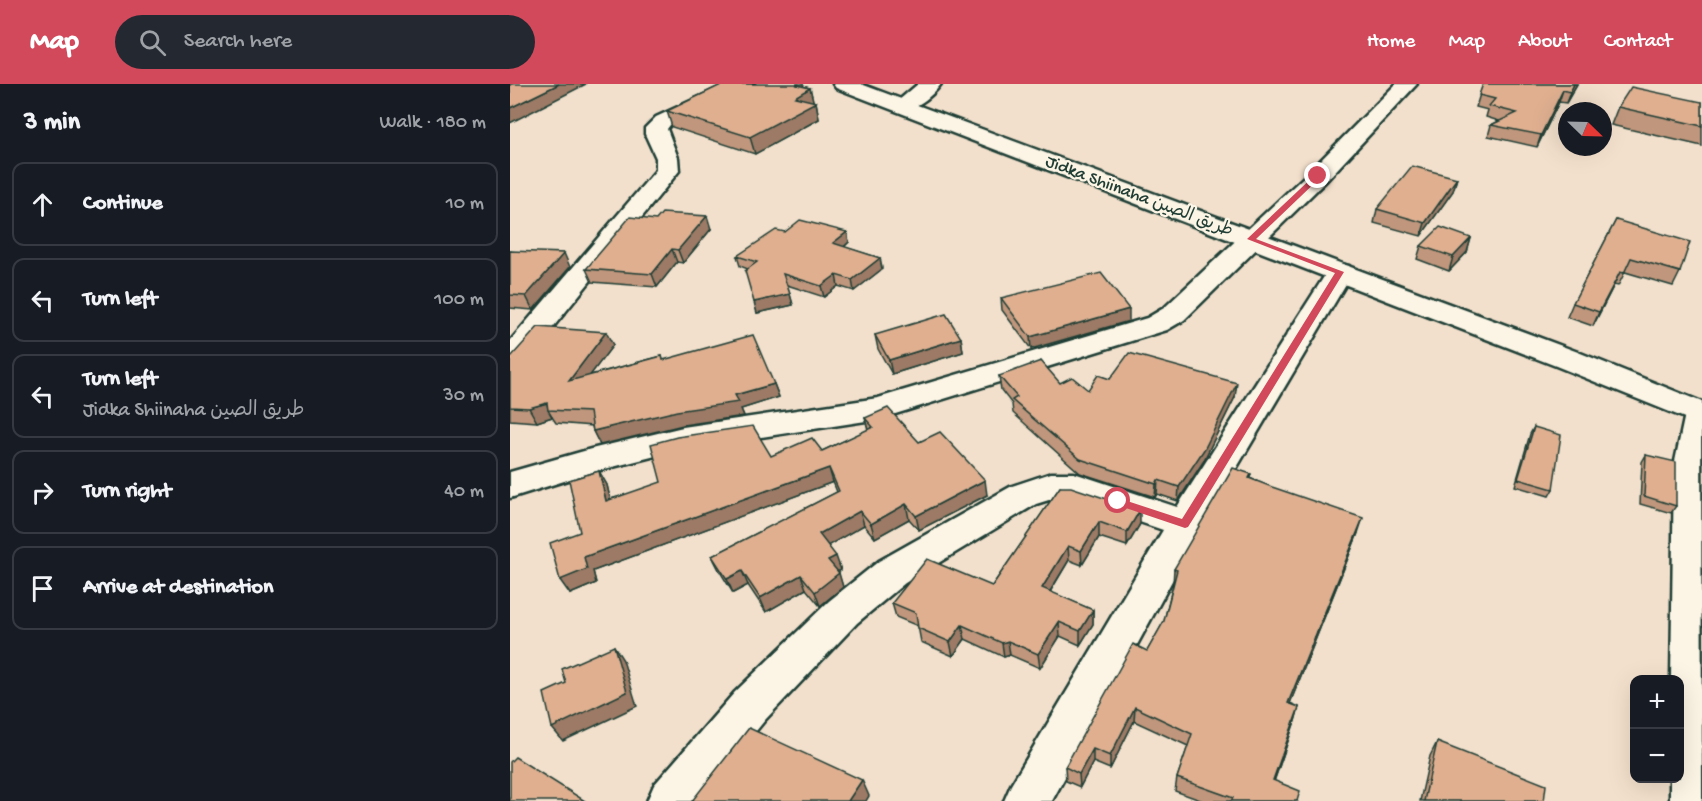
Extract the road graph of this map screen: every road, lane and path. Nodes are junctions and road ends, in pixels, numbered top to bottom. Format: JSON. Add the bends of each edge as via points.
{"nodes":[{"id":1,"x":744,"y":84,"type":"edge"},
{"id":2,"x":843,"y":84,"type":"edge"},
{"id":3,"x":931,"y":84,"type":"edge"},
{"id":4,"x":1407,"y":84,"type":"edge"},
{"id":5,"x":902,"y":106,"type":"junction"},
{"id":6,"x":1251,"y":239,"type":"junction"},
{"id":7,"x":1340,"y":272,"type":"junction"},
{"id":8,"x":510,"y":360,"type":"edge"},
{"id":9,"x":1701,"y":414,"type":"edge"},
{"id":10,"x":510,"y":485,"type":"edge"},
{"id":11,"x":1185,"y":524,"type":"junction"},
{"id":12,"x":670,"y":801,"type":"edge"},
{"id":13,"x":1027,"y":801,"type":"edge"},
{"id":14,"x":1693,"y":801,"type":"edge"}],
"edges":[{"from":1,"to":8,"type":"street","via":[[663,121],[656,128],[668,171]]},
{"from":2,"to":5,"type":"street","name":"Jidka Shiinaha طريق الصين"},
{"from":3,"to":5,"type":"street"},
{"from":4,"to":6,"type":"street"},
{"from":5,"to":6,"type":"street","name":"Jidka Shiinaha طريق الصين"},
{"from":6,"to":7,"type":"street","name":"Jidka Shiinaha طريق الصين"},
{"from":6,"to":10,"type":"street","via":[[1174,314],[1157,324],[879,408],[684,438]]},
{"from":7,"to":9,"type":"street","name":"Jidka Shiinaha طريق الصين"},
{"from":7,"to":11,"type":"street"},
{"from":9,"to":14,"type":"street","via":[[1691,466]]},
{"from":11,"to":12,"type":"street","via":[[1074,486],[1051,486],[1024,495],[892,572],[843,612],[750,706]]},
{"from":11,"to":13,"type":"street"}]}
